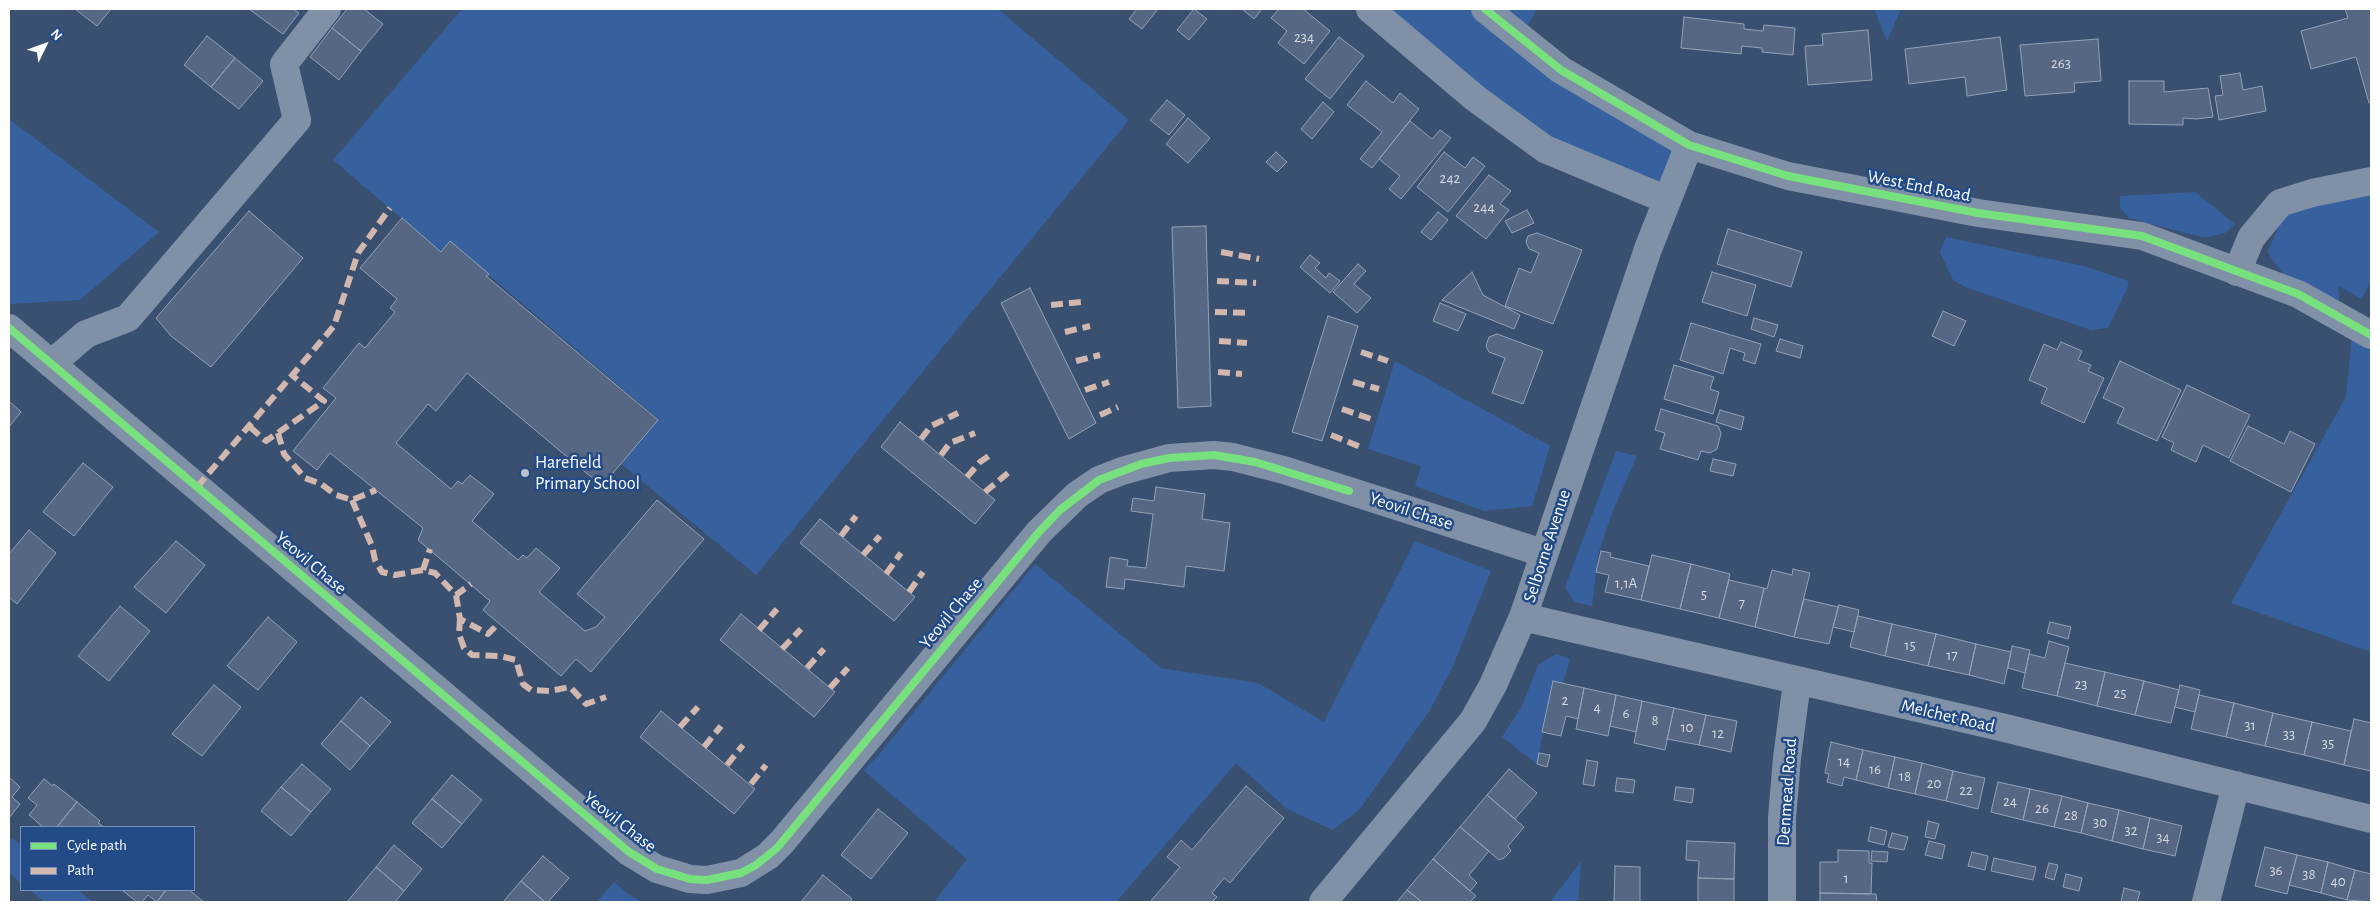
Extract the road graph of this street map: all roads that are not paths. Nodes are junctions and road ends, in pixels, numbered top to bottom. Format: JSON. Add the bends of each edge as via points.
{"nodes":[{"id":1,"x":327,"y":9,"type":"edge"},
{"id":2,"x":1370,"y":9,"type":"edge"},
{"id":3,"x":1485,"y":9,"type":"edge"},
{"id":4,"x":1689,"y":145,"type":"junction"},
{"id":5,"x":2371,"y":180,"type":"edge"},
{"id":6,"x":1667,"y":200,"type":"junction"},
{"id":7,"x":2237,"y":272,"type":"junction"},
{"id":8,"x":9,"y":328,"type":"edge"},
{"id":9,"x":2371,"y":335,"type":"edge"},
{"id":10,"x":51,"y":364,"type":"junction"},
{"id":11,"x":1543,"y":553,"type":"junction"},
{"id":12,"x":1523,"y":617,"type":"junction"},
{"id":13,"x":1797,"y":682,"type":"junction"},
{"id":14,"x":2236,"y":785,"type":"junction"},
{"id":15,"x":2371,"y":819,"type":"edge"},
{"id":16,"x":1323,"y":902,"type":"edge"},
{"id":17,"x":1782,"y":902,"type":"edge"},
{"id":18,"x":2206,"y":902,"type":"edge"}],
"edges":[{"from":1,"to":10,"type":"street","via":[[284,64],[297,120],[128,318],[86,334]]},
{"from":2,"to":6,"type":"street","via":[[1475,98],[1545,149]]},
{"from":3,"to":4,"type":"street","name":"West End Road","via":[[1562,70]]},
{"from":4,"to":6,"type":"street","name":"Selborne Avenue"},
{"from":4,"to":7,"type":"street","name":"West End Road","via":[[1788,176],[1978,213],[2142,236]]},
{"from":5,"to":7,"type":"street","via":[[2280,203],[2251,238]]},
{"from":6,"to":11,"type":"street","name":"Selborne Avenue"},
{"from":7,"to":9,"type":"street","name":"West End Road","via":[[2298,294]]},
{"from":8,"to":10,"type":"street","name":"Yeovil Chase"},
{"from":10,"to":11,"type":"street","name":"Yeovil Chase","via":[[629,852],[657,869],[690,879],[707,880],[741,873],[777,848],[1060,510],[1099,480],[1122,471],[1160,460],[1190,456],[1233,457]]},
{"from":11,"to":12,"type":"street","name":"Selborne Avenue"},
{"from":12,"to":13,"type":"street","name":"Melchet Road"},
{"from":12,"to":16,"type":"street","name":"Selborne Avenue","via":[[1473,721]]},
{"from":13,"to":14,"type":"street","name":"Melchet Road","via":[[2005,728]]},
{"from":13,"to":17,"type":"street","name":"Denmead Road","via":[[1782,818]]},
{"from":14,"to":15,"type":"street","name":"Melchet Road"},
{"from":14,"to":18,"type":"street"}]}
